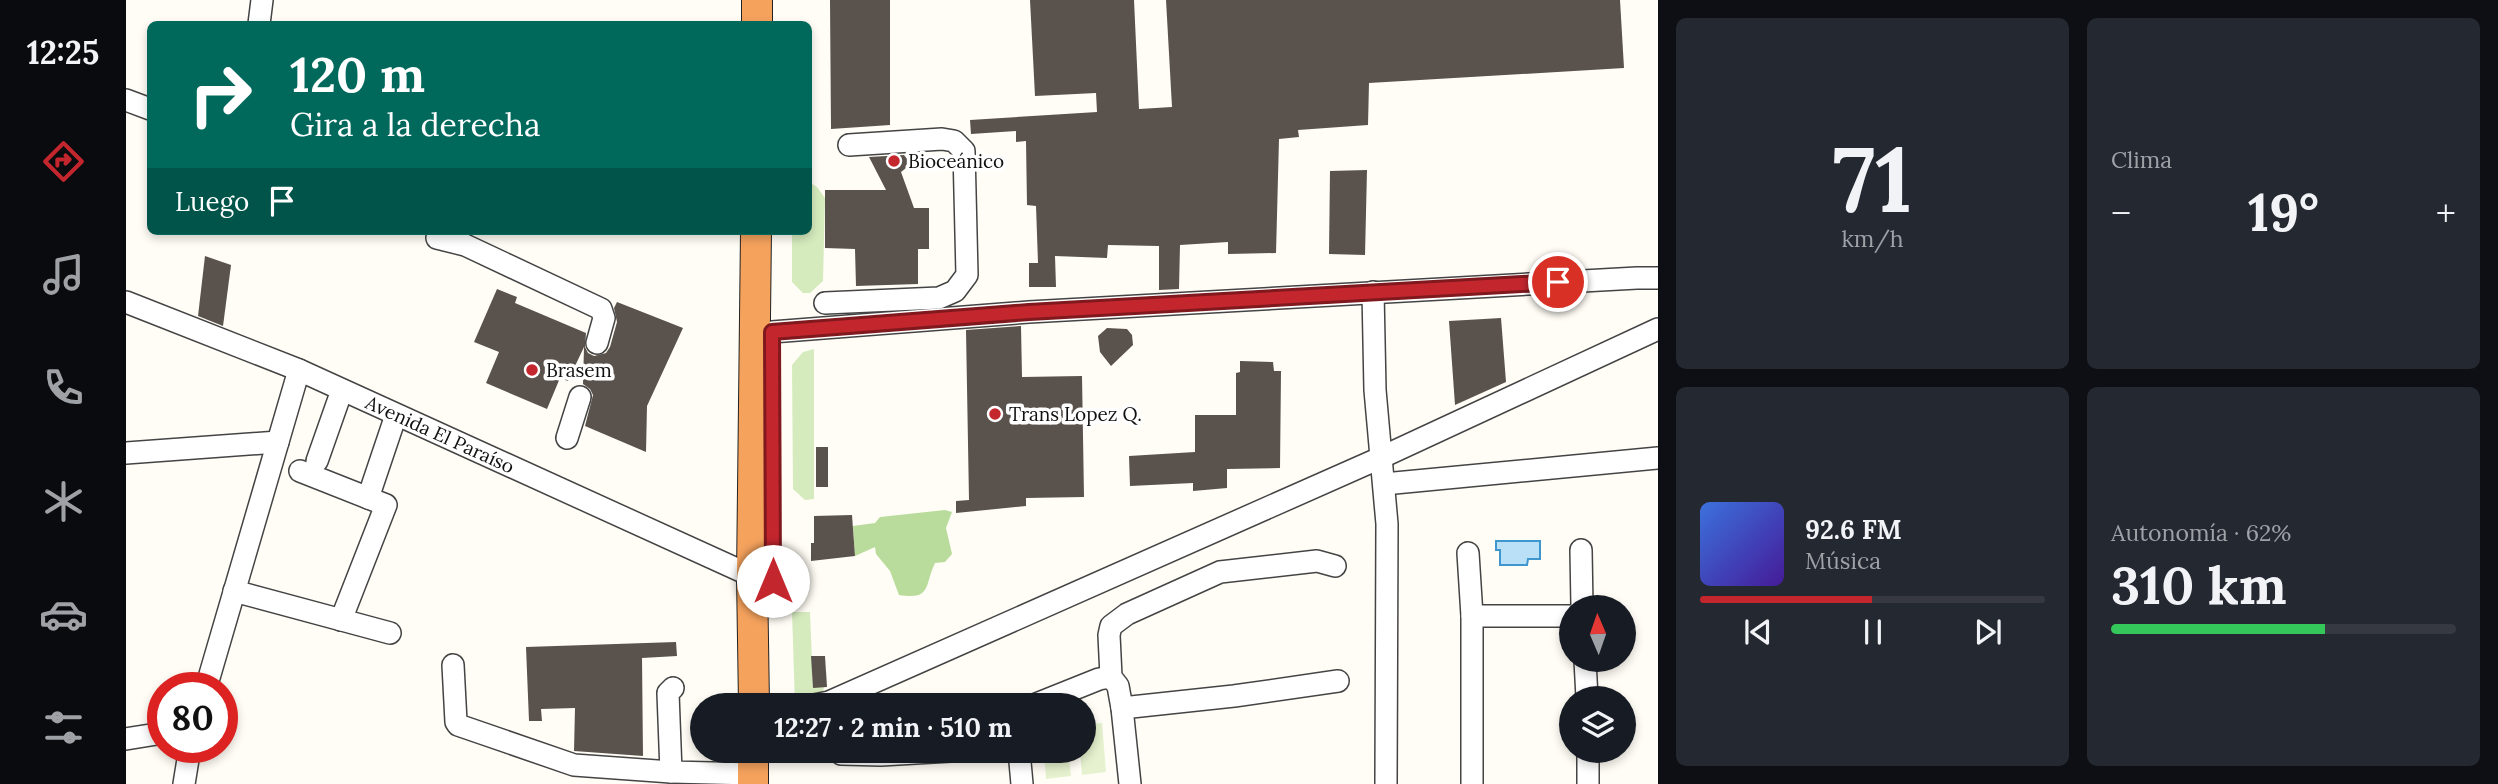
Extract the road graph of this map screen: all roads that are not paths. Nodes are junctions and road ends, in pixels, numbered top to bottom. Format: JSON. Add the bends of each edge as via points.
{"nodes":[{"id":1,"x":262,"y":0,"type":"edge"},
{"id":2,"x":757,"y":0,"type":"edge"},
{"id":3,"x":775,"y":0,"type":"edge"},
{"id":4,"x":259,"y":21,"type":"edge"},
{"id":5,"x":757,"y":21,"type":"edge"},
{"id":6,"x":775,"y":21,"type":"edge"},
{"id":7,"x":126,"y":100,"type":"edge"},
{"id":8,"x":147,"y":109,"type":"edge"},
{"id":9,"x":849,"y":145,"type":"dead end"},
{"id":10,"x":756,"y":235,"type":"edge"},
{"id":11,"x":774,"y":235,"type":"edge"},
{"id":12,"x":437,"y":238,"type":"dead end"},
{"id":13,"x":1658,"y":278,"type":"edge"},
{"id":14,"x":1373,"y":292,"type":"junction"},
{"id":15,"x":126,"y":302,"type":"edge"},
{"id":16,"x":825,"y":303,"type":"dead end"},
{"id":17,"x":1658,"y":329,"type":"edge"},
{"id":18,"x":772,"y":332,"type":"junction"},
{"id":19,"x":597,"y":342,"type":"dead end"},
{"id":20,"x":299,"y":370,"type":"junction"},
{"id":21,"x":342,"y":390,"type":"junction"},
{"id":22,"x":580,"y":397,"type":"dead end"},
{"id":23,"x":396,"y":415,"type":"junction"},
{"id":24,"x":567,"y":438,"type":"dead end"},
{"id":25,"x":278,"y":442,"type":"junction"},
{"id":26,"x":126,"y":453,"type":"edge"},
{"id":27,"x":1380,"y":458,"type":"junction"},
{"id":28,"x":1658,"y":458,"type":"edge"},
{"id":29,"x":1384,"y":484,"type":"junction"},
{"id":30,"x":368,"y":498,"type":"junction"},
{"id":31,"x":1581,"y":550,"type":"dead end"},
{"id":32,"x":1468,"y":553,"type":"dead end"},
{"id":33,"x":1335,"y":566,"type":"dead end"},
{"id":34,"x":752,"y":576,"type":"junction"},
{"id":35,"x":234,"y":591,"type":"junction"},
{"id":36,"x":1582,"y":595,"type":"edge"},
{"id":37,"x":1559,"y":616,"type":"edge"},
{"id":38,"x":1472,"y":617,"type":"junction"},
{"id":39,"x":341,"y":620,"type":"junction"},
{"id":40,"x":390,"y":633,"type":"dead end"},
{"id":41,"x":453,"y":665,"type":"dead end"},
{"id":42,"x":211,"y":672,"type":"edge"},
{"id":43,"x":1111,"y":677,"type":"junction"},
{"id":44,"x":1338,"y":681,"type":"dead end"},
{"id":45,"x":673,"y":688,"type":"dead end"},
{"id":46,"x":754,"y":693,"type":"edge"},
{"id":47,"x":774,"y":693,"type":"edge"},
{"id":48,"x":849,"y":693,"type":"edge"},
{"id":49,"x":1064,"y":693,"type":"edge"},
{"id":50,"x":1122,"y":708,"type":"junction"},
{"id":51,"x":147,"y":736,"type":"edge"},
{"id":52,"x":126,"y":739,"type":"edge"},
{"id":53,"x":187,"y":763,"type":"edge"},
{"id":54,"x":1019,"y":763,"type":"edge"},
{"id":55,"x":1588,"y":763,"type":"edge"},
{"id":56,"x":671,"y":772,"type":"junction"},
{"id":57,"x":758,"y":773,"type":"edge"},
{"id":58,"x":184,"y":784,"type":"edge"},
{"id":59,"x":1022,"y":784,"type":"edge"},
{"id":60,"x":1130,"y":784,"type":"edge"},
{"id":61,"x":1386,"y":784,"type":"edge"},
{"id":62,"x":1472,"y":784,"type":"edge"},
{"id":63,"x":1588,"y":784,"type":"edge"}],
"edges":[{"from":1,"to":4,"type":"street"},
{"from":2,"to":5,"type":"highway"},
{"from":3,"to":6,"type":"highway"},
{"from":7,"to":8,"type":"street"},
{"from":9,"to":16,"type":"street","via":[[942,139],[960,145],[964,151],[967,275],[955,291],[939,298]]},
{"from":10,"to":34,"type":"highway"},
{"from":11,"to":18,"type":"highway"},
{"from":12,"to":19,"type":"street","via":[[465,244],[601,309],[604,318]]},
{"from":13,"to":14,"type":"street"},
{"from":14,"to":18,"type":"street"},
{"from":14,"to":27,"type":"street"},
{"from":15,"to":20,"type":"street","name":"Avenida El Paraíso"},
{"from":17,"to":27,"type":"street"},
{"from":18,"to":47,"type":"highway"},
{"from":20,"to":21,"type":"street","name":"Avenida El Paraíso"},
{"from":20,"to":25,"type":"street"},
{"from":21,"to":23,"type":"street","name":"Avenida El Paraíso"},
{"from":21,"to":30,"type":"street","via":[[309,466]]},
{"from":22,"to":24,"type":"street"},
{"from":23,"to":30,"type":"street"},
{"from":23,"to":34,"type":"street","name":"Avenida El Paraíso"},
{"from":25,"to":26,"type":"street"},
{"from":25,"to":35,"type":"street"},
{"from":27,"to":29,"type":"street"},
{"from":27,"to":48,"type":"street"},
{"from":28,"to":29,"type":"street"},
{"from":29,"to":61,"type":"street"},
{"from":30,"to":39,"type":"street","via":[[386,508]]},
{"from":31,"to":36,"type":"street"},
{"from":32,"to":38,"type":"street"},
{"from":33,"to":43,"type":"street","via":[[1317,561],[1220,572],[1127,614],[1111,626]]},
{"from":34,"to":46,"type":"highway"},
{"from":35,"to":39,"type":"street"},
{"from":35,"to":42,"type":"street"},
{"from":37,"to":38,"type":"street"},
{"from":38,"to":62,"type":"street"},
{"from":39,"to":40,"type":"street"},
{"from":41,"to":56,"type":"street","via":[[458,725],[574,765]]},
{"from":43,"to":49,"type":"street"},
{"from":43,"to":50,"type":"street","via":[[1118,686]]},
{"from":44,"to":50,"type":"street"},
{"from":45,"to":56,"type":"street","via":[[668,693]]},
{"from":50,"to":60,"type":"street"},
{"from":51,"to":52,"type":"street"},
{"from":53,"to":58,"type":"street"},
{"from":54,"to":59,"type":"street"},
{"from":55,"to":63,"type":"street"},
{"from":56,"to":57,"type":"street"}]}
